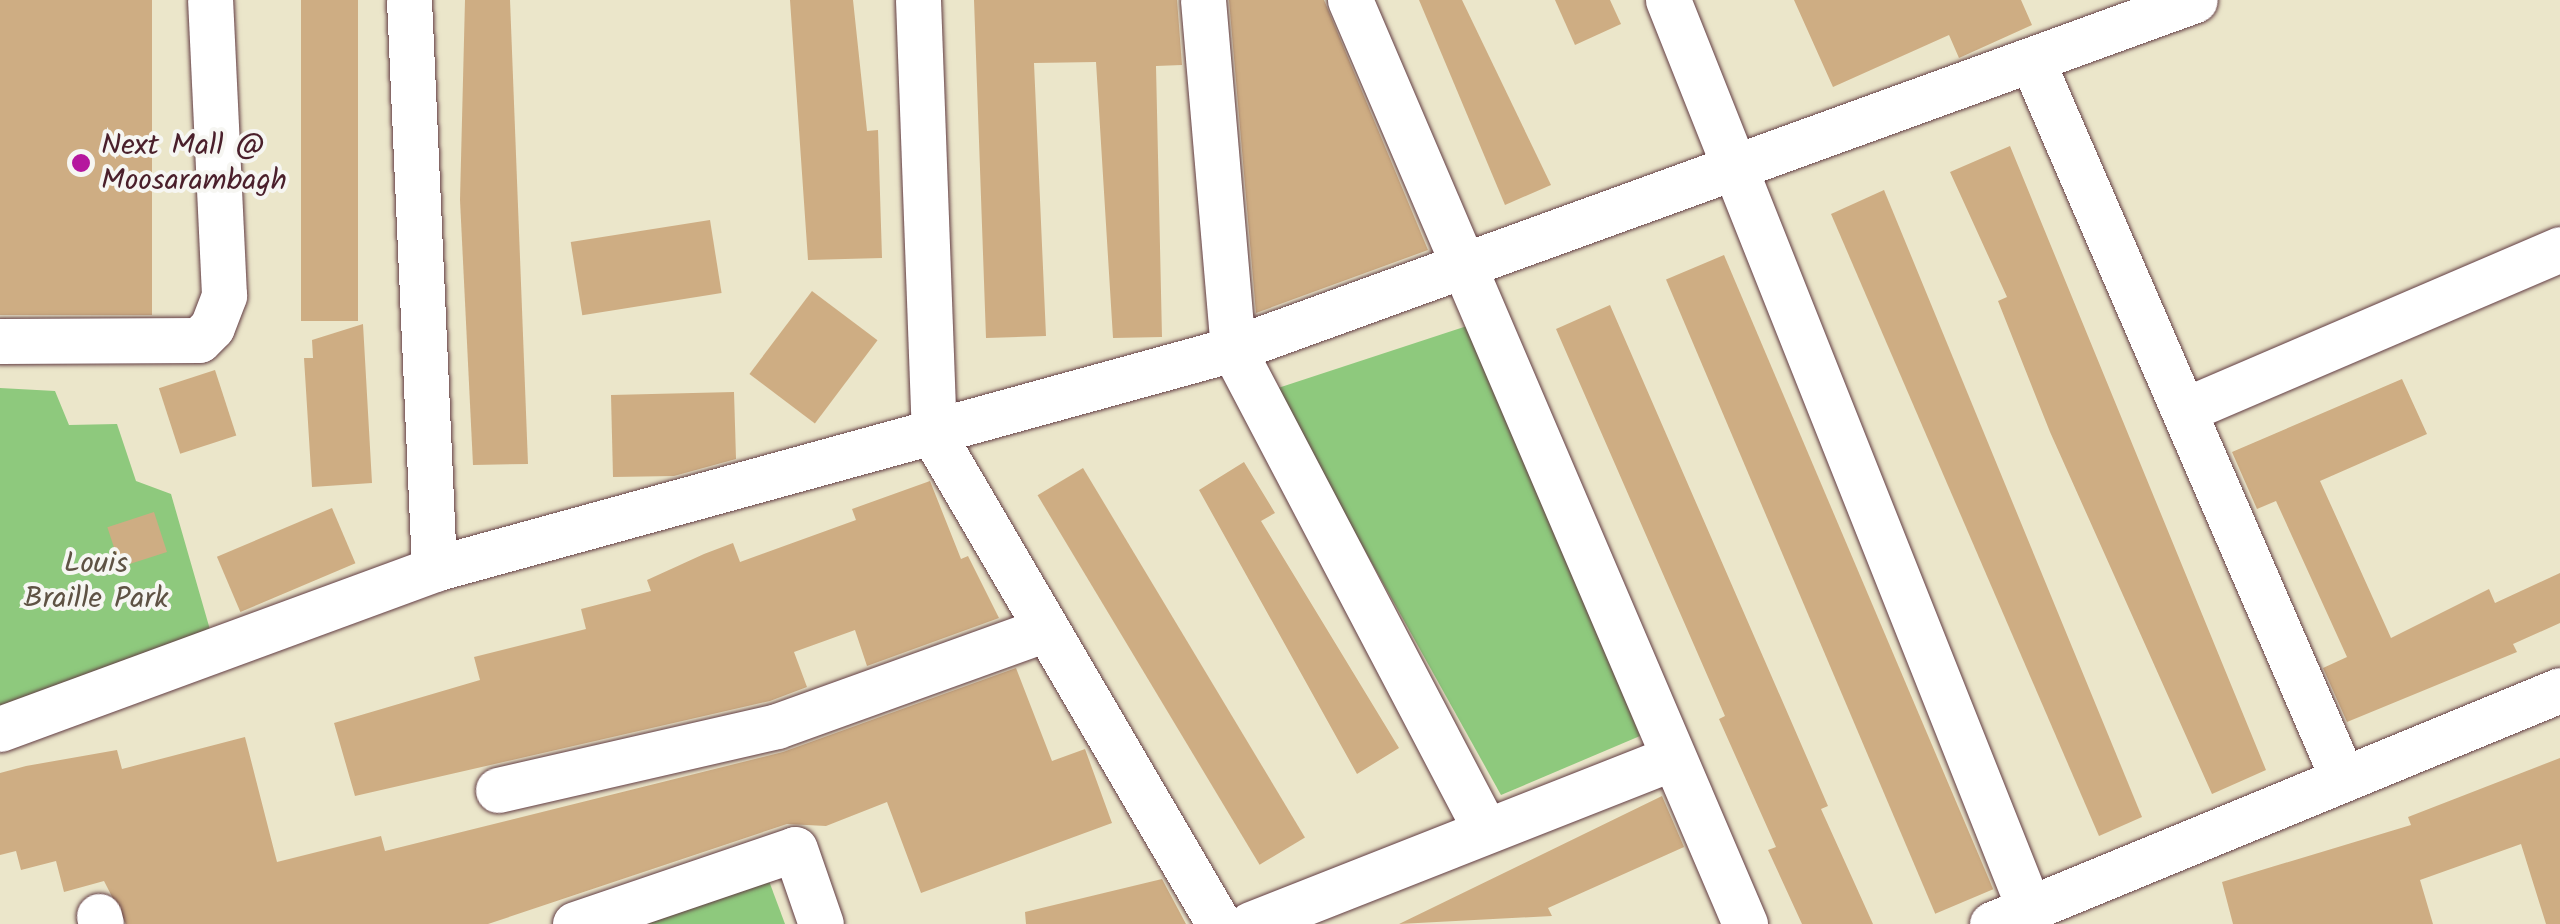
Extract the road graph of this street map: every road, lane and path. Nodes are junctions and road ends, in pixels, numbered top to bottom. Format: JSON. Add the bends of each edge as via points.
{"nodes":[{"id":1,"x":210,"y":0,"type":"edge"},
{"id":2,"x":409,"y":0,"type":"edge"},
{"id":3,"x":918,"y":0,"type":"edge"},
{"id":4,"x":1203,"y":0,"type":"edge"},
{"id":5,"x":1350,"y":0,"type":"edge"},
{"id":6,"x":2195,"y":0,"type":"edge"},
{"id":7,"x":1670,"y":1,"type":"edge"},
{"id":8,"x":2032,"y":63,"type":"junction"},
{"id":9,"x":1735,"y":171,"type":"junction"},
{"id":10,"x":2560,"y":248,"type":"edge"},
{"id":11,"x":1463,"y":270,"type":"junction"},
{"id":12,"x":0,"y":341,"type":"edge"},
{"id":13,"x":1233,"y":349,"type":"junction"},
{"id":14,"x":2187,"y":409,"type":"junction"},
{"id":15,"x":934,"y":436,"type":"junction"},
{"id":16,"x":434,"y":569,"type":"junction"},
{"id":17,"x":1044,"y":630,"type":"junction"},
{"id":18,"x":2560,"y":690,"type":"edge"},
{"id":19,"x":0,"y":729,"type":"edge"},
{"id":20,"x":1668,"y":760,"type":"junction"},
{"id":21,"x":2343,"y":779,"type":"junction"},
{"id":22,"x":498,"y":790,"type":"dead end"},
{"id":23,"x":1484,"y":827,"type":"junction"},
{"id":24,"x":2011,"y":916,"type":"edge"},
{"id":25,"x":576,"y":924,"type":"edge"},
{"id":26,"x":821,"y":924,"type":"edge"},
{"id":27,"x":1219,"y":924,"type":"edge"},
{"id":28,"x":1252,"y":924,"type":"edge"},
{"id":29,"x":1745,"y":924,"type":"edge"}],
"edges":[{"from":1,"to":12,"type":"street","via":[[224,294],[212,327],[199,340]]},
{"from":2,"to":16,"type":"street"},
{"from":3,"to":15,"type":"street"},
{"from":4,"to":13,"type":"street"},
{"from":5,"to":11,"type":"street"},
{"from":6,"to":8,"type":"street"},
{"from":7,"to":9,"type":"street"},
{"from":8,"to":9,"type":"street"},
{"from":8,"to":14,"type":"street"},
{"from":9,"to":11,"type":"street"},
{"from":9,"to":24,"type":"street"},
{"from":10,"to":14,"type":"street"},
{"from":11,"to":13,"type":"street"},
{"from":11,"to":20,"type":"street"},
{"from":13,"to":15,"type":"street"},
{"from":13,"to":23,"type":"street"},
{"from":14,"to":21,"type":"street"},
{"from":15,"to":16,"type":"street"},
{"from":15,"to":17,"type":"street"},
{"from":16,"to":19,"type":"street"},
{"from":17,"to":22,"type":"street","via":[[777,726]]},
{"from":17,"to":27,"type":"street"},
{"from":18,"to":21,"type":"street"},
{"from":20,"to":23,"type":"street"},
{"from":20,"to":29,"type":"street"},
{"from":21,"to":24,"type":"street"},
{"from":23,"to":28,"type":"street"},
{"from":25,"to":26,"type":"street","via":[[795,848]]}]}
